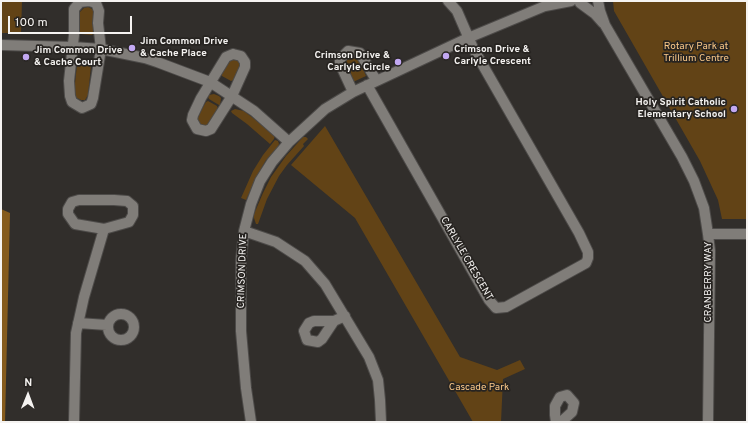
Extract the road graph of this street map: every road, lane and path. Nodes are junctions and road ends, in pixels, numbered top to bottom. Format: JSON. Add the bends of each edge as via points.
{"nodes":[{"id":1,"x":448,"y":1,"type":"edge"},
{"id":2,"x":591,"y":1,"type":"edge"},
{"id":3,"x":598,"y":1,"type":"edge"},
{"id":4,"x":575,"y":2,"type":"edge"},
{"id":5,"x":548,"y":4,"type":"edge"},
{"id":6,"x":605,"y":24,"type":"junction"},
{"id":7,"x":468,"y":38,"type":"junction"},
{"id":8,"x":1,"y":45,"type":"edge"},
{"id":9,"x":73,"y":47,"type":"junction"},
{"id":10,"x":101,"y":48,"type":"junction"},
{"id":11,"x":210,"y":82,"type":"junction"},
{"id":12,"x":372,"y":83,"type":"junction"},
{"id":13,"x":353,"y":92,"type":"junction"},
{"id":14,"x":232,"y":96,"type":"junction"},
{"id":15,"x":289,"y":142,"type":"junction"},
{"id":16,"x":104,"y":229,"type":"junction"},
{"id":17,"x":244,"y":231,"type":"junction"},
{"id":18,"x":708,"y":234,"type":"junction"},
{"id":19,"x":747,"y":234,"type":"edge"},
{"id":20,"x":345,"y":316,"type":"junction"},
{"id":21,"x":78,"y":322,"type":"junction"},
{"id":22,"x":334,"y":322,"type":"dead end"},
{"id":23,"x":107,"y":325,"type":"dead end"},
{"id":24,"x":74,"y":422,"type":"edge"},
{"id":25,"x":251,"y":422,"type":"edge"},
{"id":26,"x":381,"y":422,"type":"edge"},
{"id":27,"x":556,"y":422,"type":"edge"},
{"id":28,"x":561,"y":422,"type":"edge"},
{"id":29,"x":708,"y":422,"type":"edge"}],
"edges":[{"from":1,"to":7,"type":"street","via":[[457,12]]},
{"from":2,"to":4,"type":"street","name":"CRIMSON DRIVE"},
{"from":3,"to":6,"type":"street","name":"CRANBERRY WAY"},
{"from":4,"to":5,"type":"street","name":"CRIMSON DRIVE"},
{"from":4,"to":6,"type":"street","name":"CRANBERRY WAY","via":[[595,14]]},
{"from":5,"to":7,"type":"street","name":"CRIMSON DRIVE"},
{"from":6,"to":18,"type":"street","name":"CRANBERRY WAY","via":[[682,156],[704,208]]},
{"from":7,"to":12,"type":"street","name":"CRIMSON DRIVE"},
{"from":7,"to":12,"type":"street","name":"CARLYLE CRESCENT","via":[[588,252],[586,263],[506,308],[496,308],[489,300]]},
{"from":8,"to":9,"type":"street"},
{"from":9,"to":10,"type":"street"},
{"from":9,"to":10,"type":"street","via":[[74,9],[80,2],[88,1],[96,3],[99,11]]},
{"from":9,"to":10,"type":"street","via":[[70,96],[72,102],[82,108],[91,104],[93,98]]},
{"from":10,"to":11,"type":"street","via":[[145,58]]},
{"from":11,"to":14,"type":"street"},
{"from":11,"to":14,"type":"street","via":[[226,57],[233,54],[241,56],[245,62],[244,67]]},
{"from":11,"to":14,"type":"street","via":[[193,115],[192,120],[197,129],[211,129]]},
{"from":12,"to":13,"type":"street","name":"CRIMSON DRIVE"},
{"from":12,"to":13,"type":"street","via":[[360,53],[348,51],[340,59],[340,64]]},
{"from":13,"to":15,"type":"street","name":"CRIMSON DRIVE","via":[[325,109]]},
{"from":14,"to":15,"type":"street","via":[[254,111]]},
{"from":15,"to":17,"type":"street","name":"CRIMSON DRIVE","via":[[260,181]]},
{"from":16,"to":16,"type":"street","via":[[129,222],[133,215],[133,206],[127,202],[114,200],[72,202],[68,214],[75,224]]},
{"from":16,"to":21,"type":"street"},
{"from":17,"to":20,"type":"street","via":[[276,242],[305,261],[325,284]]},
{"from":17,"to":25,"type":"street","name":"CRIMSON DRIVE","via":[[241,260],[241,331]]},
{"from":18,"to":19,"type":"street"},
{"from":18,"to":29,"type":"street","name":"CRANBERRY WAY"},
{"from":20,"to":22,"type":"street"},
{"from":20,"to":26,"type":"street","via":[[369,357],[378,380]]},
{"from":21,"to":23,"type":"street"},
{"from":21,"to":24,"type":"street"},
{"from":27,"to":28,"type":"street","via":[[555,406],[560,397],[567,395],[574,403],[572,412]]}]}
